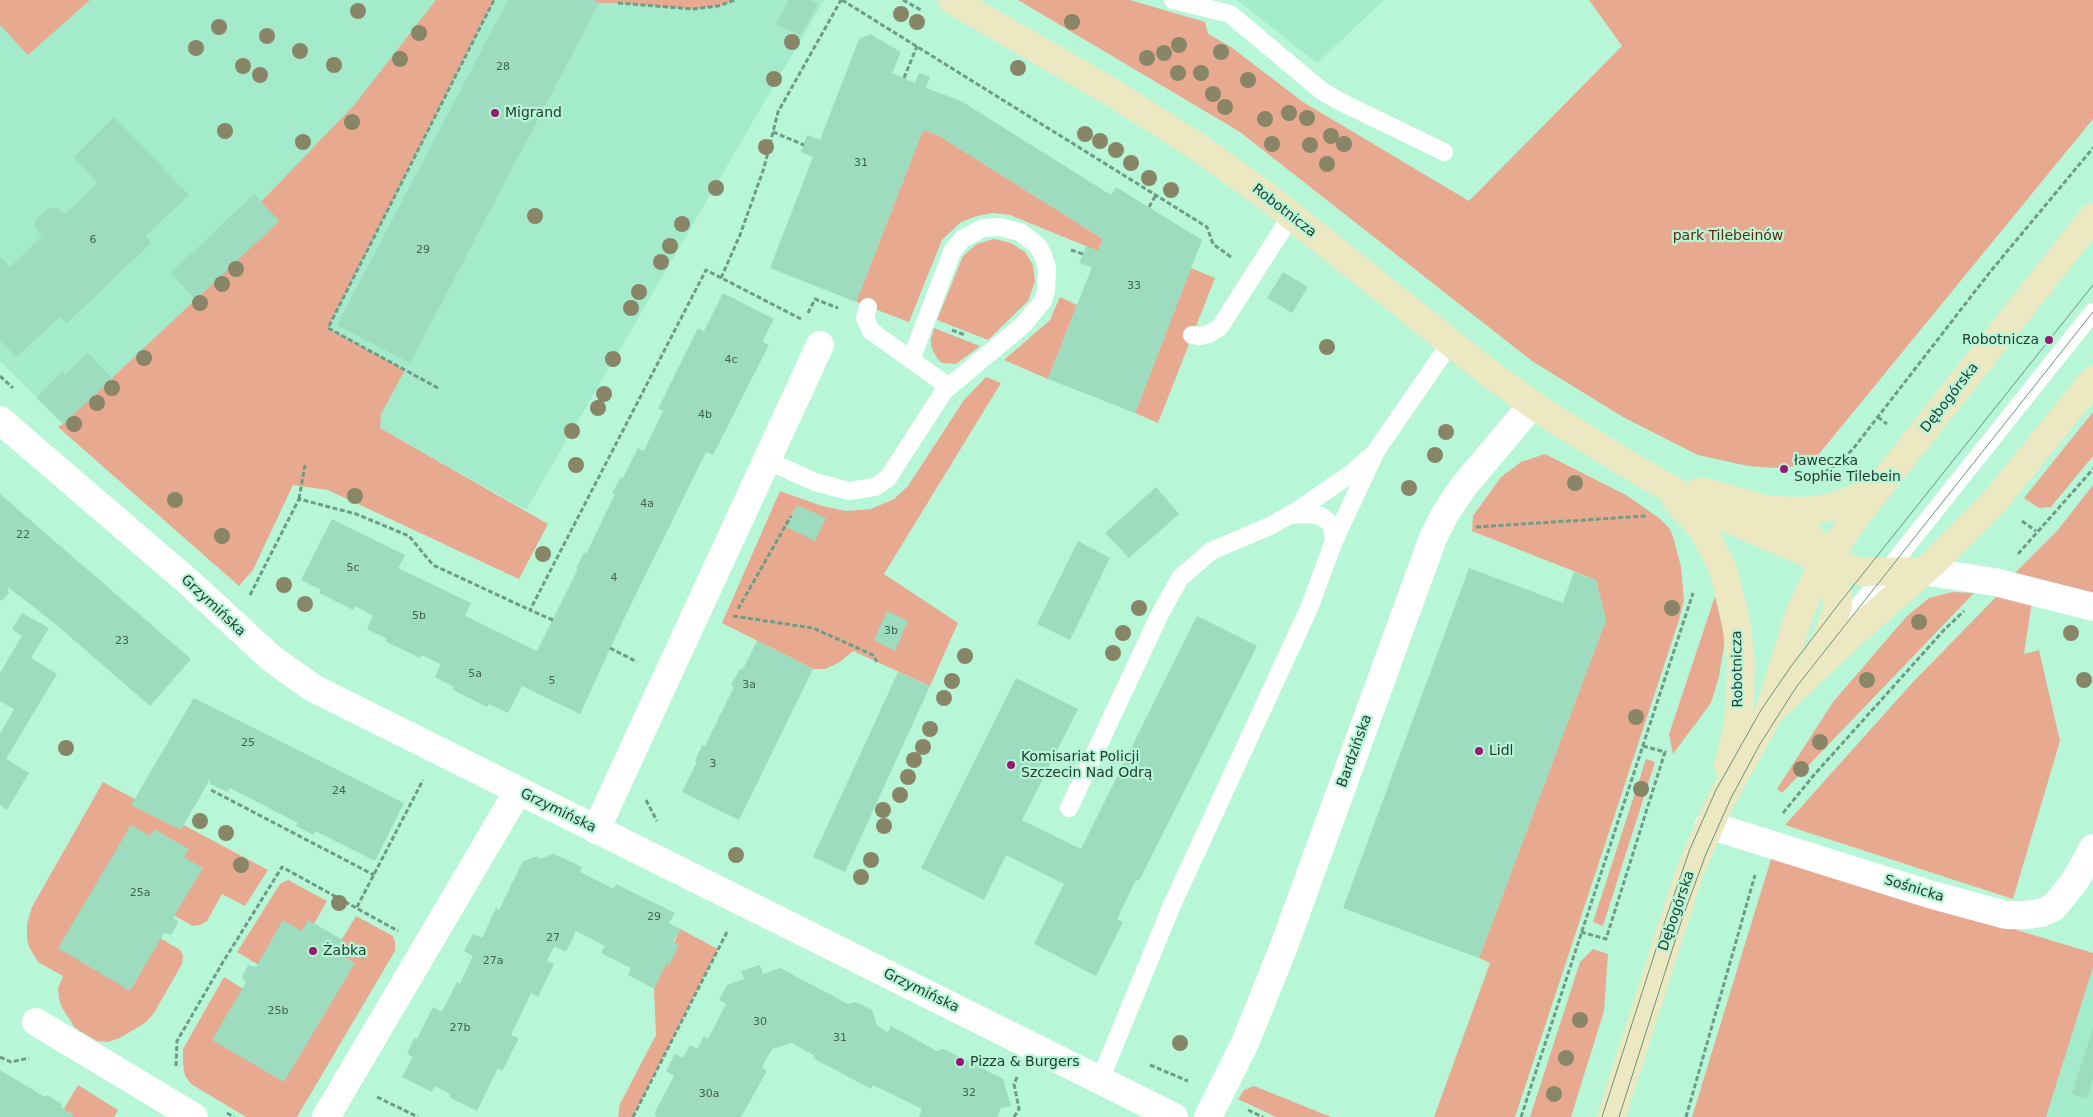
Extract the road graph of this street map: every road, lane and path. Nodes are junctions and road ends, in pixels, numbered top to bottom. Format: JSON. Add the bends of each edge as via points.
{"nodes":[{"id":1,"x":494,"y":0,"type":"edge"},
{"id":2,"x":735,"y":0,"type":"edge"},
{"id":3,"x":842,"y":0,"type":"edge"},
{"id":4,"x":903,"y":0,"type":"edge"},
{"id":5,"x":952,"y":0,"type":"edge"},
{"id":6,"x":1173,"y":0,"type":"edge"},
{"id":7,"x":618,"y":2,"type":"dead end"},
{"id":8,"x":928,"y":14,"type":"dead end"},
{"id":9,"x":917,"y":46,"type":"junction"},
{"id":10,"x":904,"y":78,"type":"dead end"},
{"id":11,"x":773,"y":132,"type":"junction"},
{"id":12,"x":804,"y":145,"type":"dead end"},
{"id":13,"x":2093,"y":148,"type":"edge"},
{"id":14,"x":1444,"y":152,"type":"dead end"},
{"id":15,"x":1156,"y":194,"type":"junction"},
{"id":16,"x":1149,"y":207,"type":"dead end"},
{"id":17,"x":1292,"y":216,"type":"junction"},
{"id":18,"x":2093,"y":217,"type":"edge"},
{"id":19,"x":1228,"y":253,"type":"dead end"},
{"id":20,"x":721,"y":278,"type":"junction"},
{"id":21,"x":868,"y":307,"type":"dead end"},
{"id":22,"x":846,"y":311,"type":"dead end"},
{"id":23,"x":2093,"y":312,"type":"edge"},
{"id":24,"x":926,"y":320,"type":"junction"},
{"id":25,"x":1192,"y":335,"type":"dead end"},
{"id":26,"x":1450,"y":342,"type":"junction"},
{"id":27,"x":820,"y":345,"type":"dead end"},
{"id":28,"x":996,"y":347,"type":"junction"},
{"id":29,"x":911,"y":360,"type":"junction"},
{"id":30,"x":2093,"y":380,"type":"edge"},
{"id":31,"x":948,"y":386,"type":"junction"},
{"id":32,"x":438,"y":388,"type":"dead end"},
{"id":33,"x":1532,"y":404,"type":"junction"},
{"id":34,"x":1878,"y":417,"type":"dead end"},
{"id":35,"x":0,"y":420,"type":"edge"},
{"id":36,"x":1599,"y":446,"type":"junction"},
{"id":37,"x":1376,"y":451,"type":"junction"},
{"id":38,"x":766,"y":460,"type":"junction"},
{"id":39,"x":305,"y":465,"type":"dead end"},
{"id":40,"x":1897,"y":465,"type":"junction"},
{"id":41,"x":2093,"y":469,"type":"edge"},
{"id":42,"x":299,"y":499,"type":"junction"},
{"id":43,"x":1772,"y":510,"type":"junction"},
{"id":44,"x":1290,"y":515,"type":"junction"},
{"id":45,"x":791,"y":516,"type":"dead end"},
{"id":46,"x":1632,"y":516,"type":"dead end"},
{"id":47,"x":1438,"y":529,"type":"junction"},
{"id":48,"x":1334,"y":541,"type":"junction"},
{"id":49,"x":1828,"y":561,"type":"junction"},
{"id":50,"x":1922,"y":571,"type":"junction"},
{"id":51,"x":1885,"y":572,"type":"junction"},
{"id":52,"x":1995,"y":582,"type":"junction"},
{"id":53,"x":1695,"y":587,"type":"dead end"},
{"id":54,"x":250,"y":596,"type":"dead end"},
{"id":55,"x":2093,"y":606,"type":"edge"},
{"id":56,"x":530,"y":610,"type":"junction"},
{"id":57,"x":733,"y":616,"type":"junction"},
{"id":58,"x":553,"y":620,"type":"dead end"},
{"id":59,"x":730,"y":621,"type":"dead end"},
{"id":60,"x":610,"y":648,"type":"dead end"},
{"id":61,"x":877,"y":662,"type":"dead end"},
{"id":62,"x":643,"y":664,"type":"dead end"},
{"id":63,"x":1796,"y":686,"type":"junction"},
{"id":64,"x":1768,"y":715,"type":"junction"},
{"id":65,"x":1643,"y":746,"type":"junction"},
{"id":66,"x":425,"y":777,"type":"dead end"},
{"id":67,"x":211,"y":790,"type":"dead end"},
{"id":68,"x":518,"y":791,"type":"junction"},
{"id":69,"x":1069,"y":808,"type":"dead end"},
{"id":70,"x":1709,"y":824,"type":"junction"},
{"id":71,"x":596,"y":830,"type":"junction"},
{"id":72,"x":1764,"y":842,"type":"junction"},
{"id":73,"x":2093,"y":848,"type":"edge"},
{"id":74,"x":374,"y":875,"type":"junction"},
{"id":75,"x":356,"y":907,"type":"junction"},
{"id":76,"x":720,"y":925,"type":"dead end"},
{"id":77,"x":400,"y":932,"type":"dead end"},
{"id":78,"x":1582,"y":932,"type":"junction"},
{"id":79,"x":36,"y":1022,"type":"dead end"},
{"id":80,"x":176,"y":1075,"type":"dead end"},
{"id":81,"x":1100,"y":1080,"type":"junction"},
{"id":82,"x":1014,"y":1084,"type":"dead end"},
{"id":83,"x":226,"y":1112,"type":"dead end"},
{"id":84,"x":194,"y":1117,"type":"edge"},
{"id":85,"x":234,"y":1117,"type":"edge"},
{"id":86,"x":326,"y":1117,"type":"edge"},
{"id":87,"x":633,"y":1117,"type":"edge"},
{"id":88,"x":1014,"y":1117,"type":"edge"},
{"id":89,"x":1174,"y":1117,"type":"edge"},
{"id":90,"x":1208,"y":1117,"type":"edge"},
{"id":91,"x":1521,"y":1117,"type":"edge"},
{"id":92,"x":1610,"y":1117,"type":"edge"},
{"id":93,"x":1686,"y":1117,"type":"edge"}],
"edges":[{"from":1,"to":32,"type":"path","via":[[328,328]]},
{"from":2,"to":7,"type":"path","via":[[693,9]]},
{"from":3,"to":9,"type":"path"},
{"from":3,"to":11,"type":"path","via":[[778,112]]},
{"from":4,"to":8,"type":"path"},
{"from":5,"to":17,"type":"street","name":"Robotnicza","via":[[1153,118]]},
{"from":6,"to":14,"type":"lane","via":[[1230,14],[1322,91]]},
{"from":9,"to":10,"type":"path"},
{"from":9,"to":15,"type":"path"},
{"from":11,"to":12,"type":"path"},
{"from":11,"to":20,"type":"path","via":[[764,168]]},
{"from":13,"to":34,"type":"path","via":[[1990,272]]},
{"from":15,"to":16,"type":"path"},
{"from":15,"to":19,"type":"path","via":[[1207,227],[1213,244]]},
{"from":17,"to":25,"type":"lane","via":[[1220,328],[1209,334]]},
{"from":17,"to":26,"type":"street","name":"Robotnicza"},
{"from":18,"to":40,"type":"street","name":"Dębogórska"},
{"from":20,"to":22,"type":"path","via":[[805,321],[814,299]]},
{"from":20,"to":56,"type":"path","via":[[706,270]]},
{"from":21,"to":29,"type":"lane","via":[[865,318],[870,331]]},
{"from":23,"to":51,"type":"lane"},
{"from":24,"to":28,"type":"path"},
{"from":24,"to":28,"type":"lane","via":[[957,244],[983,228],[1011,229],[1030,239],[1043,255],[1047,268],[1046,291],[1036,311]]},
{"from":24,"to":29,"type":"lane"},
{"from":26,"to":33,"type":"street","name":"Robotnicza"},
{"from":26,"to":37,"type":"lane"},
{"from":27,"to":38,"type":"street"},
{"from":28,"to":31,"type":"lane"},
{"from":29,"to":31,"type":"lane"},
{"from":30,"to":50,"type":"street","name":"Dębogórska","via":[[1995,502]]},
{"from":31,"to":38,"type":"lane","via":[[894,472],[875,487],[857,491],[833,488]]},
{"from":33,"to":36,"type":"street","name":"Robotnicza"},
{"from":33,"to":47,"type":"street","name":"Bardzińska","via":[[1463,487]]},
{"from":35,"to":68,"type":"street","name":"Grzymińska","via":[[292,675]]},
{"from":36,"to":43,"type":"street","name":"Robotnicza","via":[[1692,488]]},
{"from":36,"to":49,"type":"street","name":"Robotnicza","via":[[1712,512]]},
{"from":36,"to":70,"type":"street","name":"Robotnicza","via":[[1686,509],[1700,526],[1723,569],[1740,648],[1740,702],[1730,760]]},
{"from":37,"to":44,"type":"lane","via":[[1352,474]]},
{"from":37,"to":48,"type":"lane"},
{"from":38,"to":71,"type":"street"},
{"from":39,"to":42,"type":"path"},
{"from":40,"to":43,"type":"street","name":"Robotnicza","via":[[1874,487],[1852,500],[1814,510]]},
{"from":40,"to":49,"type":"street","name":"Dębogórska","via":[[1842,536]]},
{"from":41,"to":52,"type":"path"},
{"from":42,"to":54,"type":"path"},
{"from":42,"to":56,"type":"path","via":[[356,514],[409,536],[433,566]]},
{"from":43,"to":49,"type":"street","name":"Robotnicza","via":[[1800,524],[1820,545]]},
{"from":44,"to":48,"type":"lane","via":[[1322,516],[1332,525]]},
{"from":44,"to":69,"type":"lane","via":[[1211,550],[1180,578]]},
{"from":45,"to":57,"type":"path"},
{"from":46,"to":47,"type":"path"},
{"from":47,"to":90,"type":"street","name":"Bardzińska","via":[[1284,946],[1245,1043]]},
{"from":48,"to":81,"type":"lane","via":[[1310,606],[1172,905]]},
{"from":49,"to":51,"type":"street","via":[[1859,571]]},
{"from":49,"to":63,"type":"street","name":"Dębogórska","via":[[1838,586],[1837,613],[1827,638]]},
{"from":49,"to":64,"type":"street","name":"Dębogórska","via":[[1820,569],[1800,612]]},
{"from":50,"to":51,"type":"street"},
{"from":50,"to":52,"type":"street"},
{"from":50,"to":63,"type":"street","name":"Dębogórska"},
{"from":51,"to":63,"type":"lane"},
{"from":52,"to":55,"type":"street"},
{"from":52,"to":72,"type":"path","via":[[1944,630],[1814,776]]},
{"from":53,"to":65,"type":"path"},
{"from":56,"to":58,"type":"path"},
{"from":57,"to":59,"type":"path"},
{"from":57,"to":61,"type":"path","via":[[813,628],[873,655]]},
{"from":60,"to":62,"type":"path"},
{"from":63,"to":64,"type":"street","name":"Dębogórska"},
{"from":64,"to":70,"type":"street","name":"Dębogórska"},
{"from":65,"to":78,"type":"path"},
{"from":65,"to":78,"type":"path","via":[[1664,752],[1606,940]]},
{"from":66,"to":74,"type":"path"},
{"from":67,"to":74,"type":"path"},
{"from":68,"to":71,"type":"street","name":"Grzymińska"},
{"from":68,"to":86,"type":"street"},
{"from":70,"to":72,"type":"street","name":"Sośnicka"},
{"from":70,"to":92,"type":"street","name":"Dębogórska","via":[[1684,890]]},
{"from":71,"to":81,"type":"street","name":"Grzymińska"},
{"from":72,"to":73,"type":"street","name":"Sośnicka","via":[[1989,912],[2024,915],[2040,913],[2054,906],[2075,881]]},
{"from":72,"to":93,"type":"path"},
{"from":74,"to":75,"type":"path"},
{"from":75,"to":77,"type":"path"},
{"from":75,"to":80,"type":"path","via":[[282,867],[177,1041]]},
{"from":76,"to":87,"type":"path","via":[[728,929]]},
{"from":78,"to":91,"type":"path"},
{"from":79,"to":84,"type":"street"},
{"from":81,"to":89,"type":"street","name":"Grzymińska"},
{"from":82,"to":88,"type":"path","via":[[1018,1109]]},
{"from":83,"to":85,"type":"path"}]}
